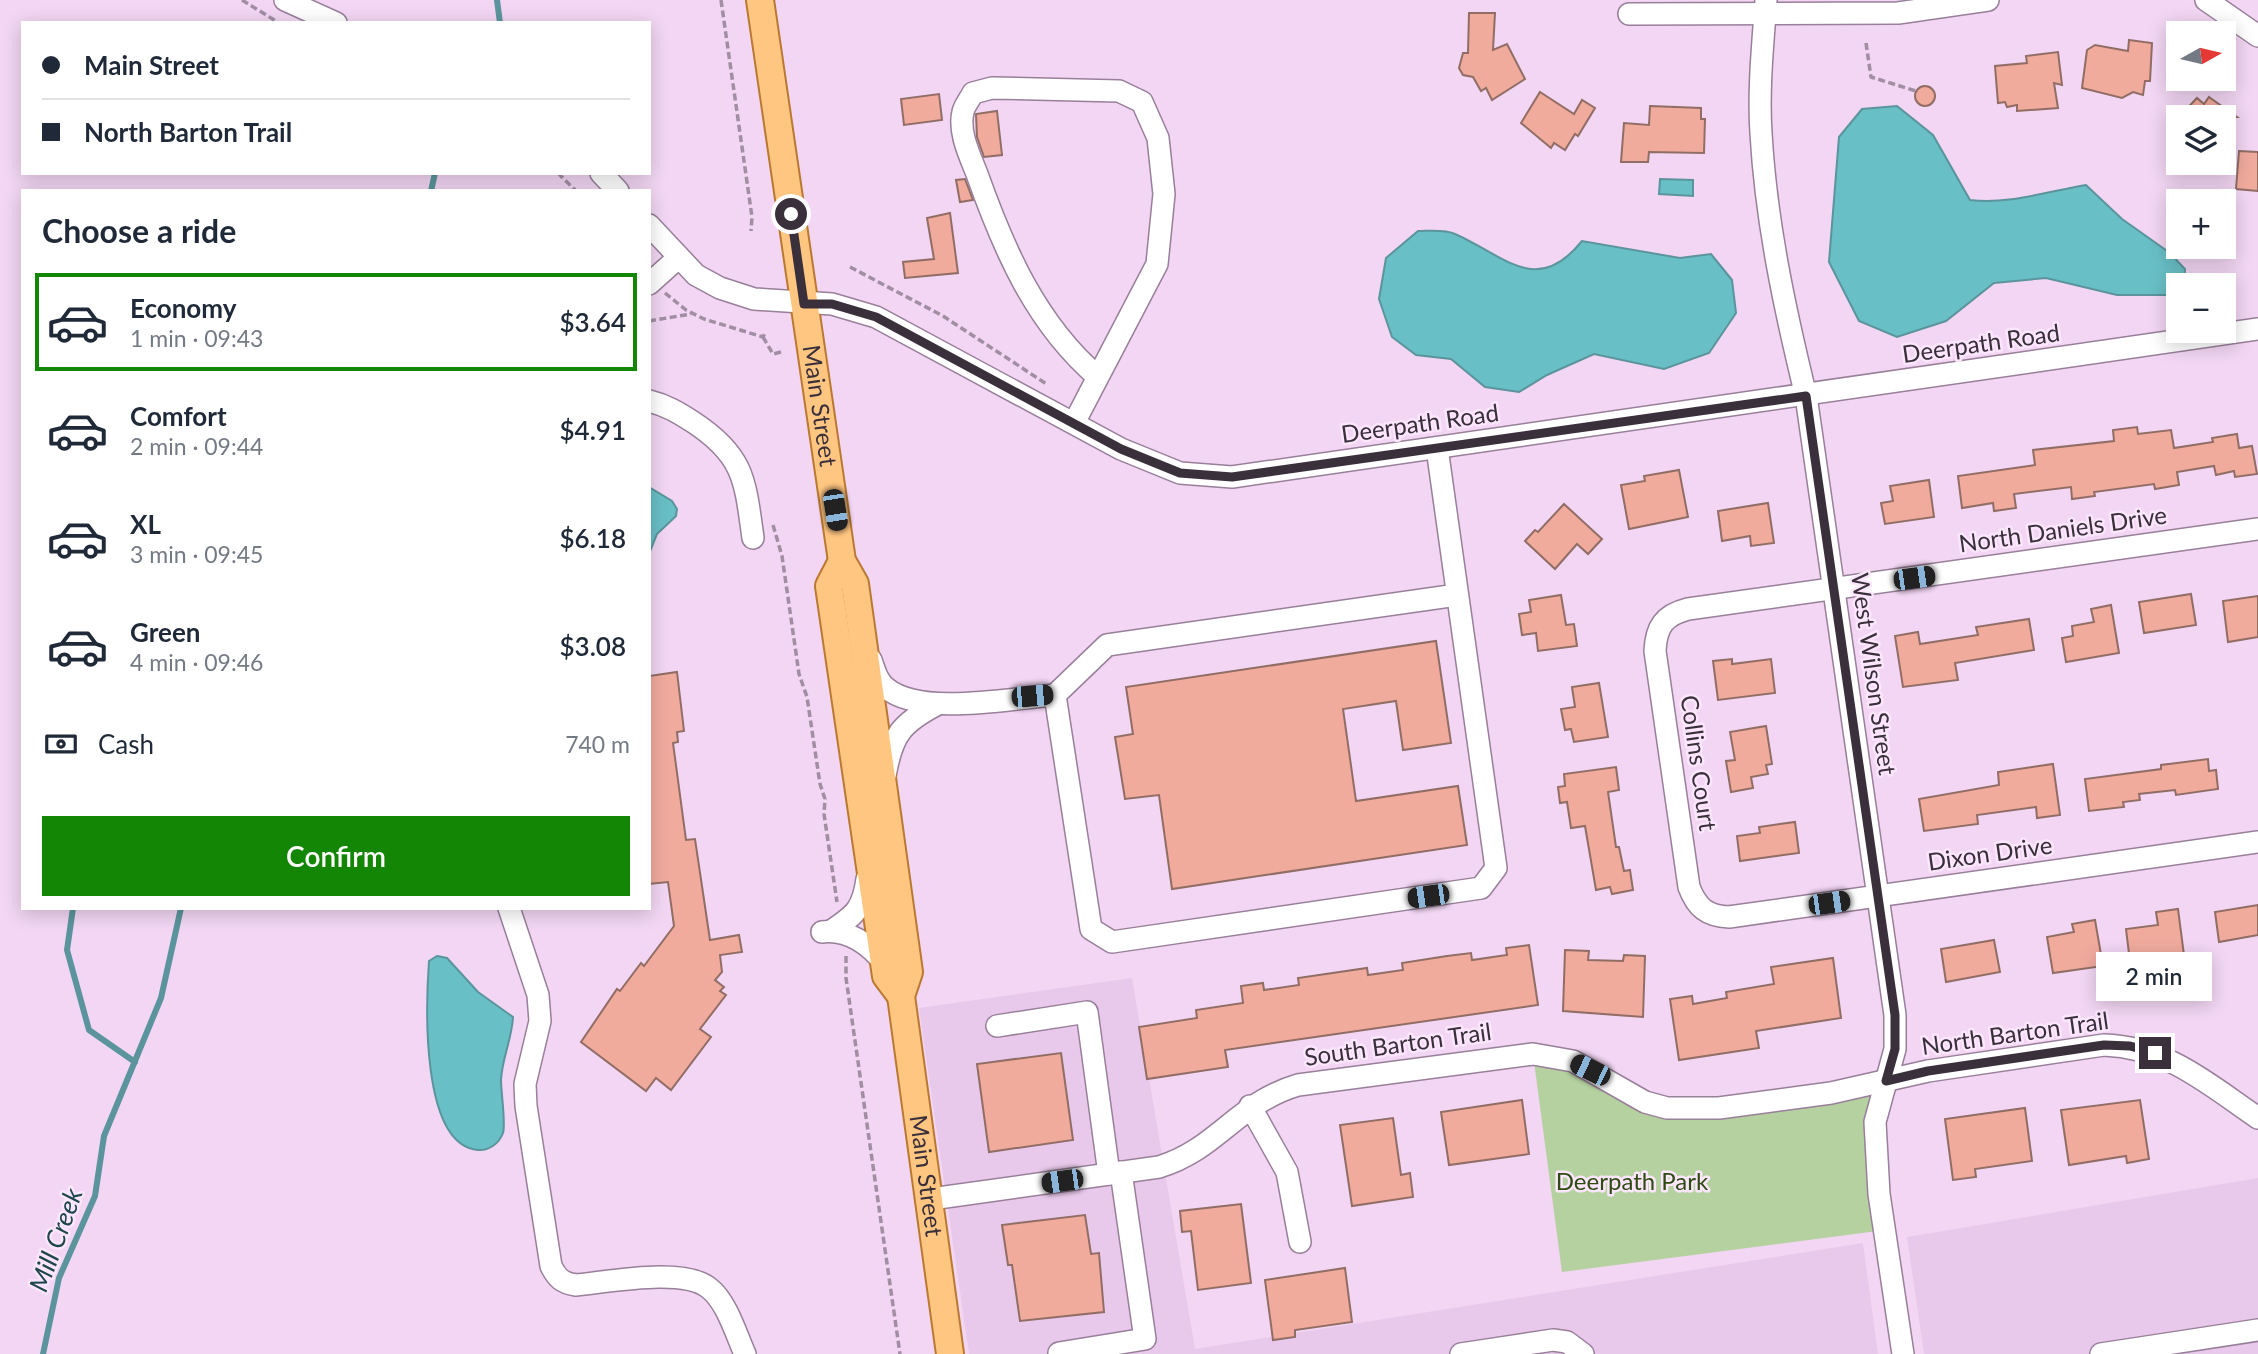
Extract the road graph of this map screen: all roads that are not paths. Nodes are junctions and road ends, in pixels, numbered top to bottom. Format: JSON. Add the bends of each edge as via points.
{"nodes":[{"id":1,"x":285,"y":0,"type":"edge"},
{"id":2,"x":760,"y":0,"type":"edge"},
{"id":3,"x":1988,"y":0,"type":"edge"},
{"id":4,"x":2206,"y":0,"type":"edge"},
{"id":5,"x":1766,"y":7,"type":"edge"},
{"id":6,"x":1629,"y":14,"type":"dead end"},
{"id":7,"x":332,"y":21,"type":"edge"},
{"id":8,"x":2258,"y":36,"type":"edge"},
{"id":9,"x":603,"y":175,"type":"edge"},
{"id":10,"x":616,"y":189,"type":"edge"},
{"id":11,"x":651,"y":227,"type":"edge"},
{"id":12,"x":678,"y":258,"type":"junction"},
{"id":13,"x":655,"y":287,"type":"edge"},
{"id":14,"x":804,"y":304,"type":"junction"},
{"id":15,"x":2258,"y":329,"type":"edge"},
{"id":16,"x":1098,"y":377,"type":"junction"},
{"id":17,"x":1806,"y":396,"type":"junction"},
{"id":18,"x":651,"y":402,"type":"edge"},
{"id":19,"x":1074,"y":423,"type":"junction"},
{"id":20,"x":1437,"y":448,"type":"junction"},
{"id":21,"x":2258,"y":529,"type":"edge"},
{"id":22,"x":753,"y":538,"type":"dead end"},
{"id":23,"x":842,"y":561,"type":"junction"},
{"id":24,"x":1834,"y":589,"type":"junction"},
{"id":25,"x":1458,"y":595,"type":"junction"},
{"id":26,"x":1688,"y":609,"type":"joint"},
{"id":27,"x":864,"y":645,"type":"junction"},
{"id":28,"x":1055,"y":695,"type":"junction"},
{"id":29,"x":938,"y":704,"type":"junction"},
{"id":30,"x":884,"y":786,"type":"junction"},
{"id":31,"x":2258,"y":842,"type":"edge"},
{"id":32,"x":870,"y":861,"type":"junction"},
{"id":33,"x":1878,"y":896,"type":"junction"},
{"id":34,"x":510,"y":910,"type":"edge"},
{"id":35,"x":1729,"y":917,"type":"joint"},
{"id":36,"x":885,"y":964,"type":"junction"},
{"id":37,"x":901,"y":996,"type":"junction"},
{"id":38,"x":997,"y":1026,"type":"dead end"},
{"id":39,"x":1886,"y":1081,"type":"junction"},
{"id":40,"x":1250,"y":1106,"type":"junction"},
{"id":41,"x":2258,"y":1118,"type":"edge"},
{"id":42,"x":1115,"y":1173,"type":"junction"},
{"id":43,"x":931,"y":1199,"type":"junction"},
{"id":44,"x":1300,"y":1242,"type":"dead end"},
{"id":45,"x":2258,"y":1330,"type":"edge"},
{"id":46,"x":1059,"y":1353,"type":"edge"},
{"id":47,"x":745,"y":1354,"type":"edge"},
{"id":48,"x":950,"y":1354,"type":"edge"},
{"id":49,"x":1461,"y":1354,"type":"edge"},
{"id":50,"x":1583,"y":1354,"type":"edge"},
{"id":51,"x":1903,"y":1354,"type":"edge"},
{"id":52,"x":2101,"y":1354,"type":"edge"}],
"edges":[{"from":1,"to":7,"type":"street"},
{"from":2,"to":14,"type":"main road","name":"Main Street"},
{"from":3,"to":5,"type":"street","via":[[1898,13]]},
{"from":4,"to":8,"type":"street"},
{"from":5,"to":6,"type":"street"},
{"from":5,"to":17,"type":"street","name":"West Wilson Street","via":[[1761,132],[1787,315]]},
{"from":9,"to":10,"type":"street"},
{"from":11,"to":12,"type":"street","name":"Deerpath Road"},
{"from":12,"to":13,"type":"street"},
{"from":12,"to":14,"type":"street","name":"Deerpath Road","via":[[720,288],[754,299]]},
{"from":14,"to":19,"type":"street","name":"Deerpath Road","via":[[832,304],[876,317]]},
{"from":14,"to":23,"type":"main road","name":"Main Street"},
{"from":15,"to":17,"type":"street","name":"Deerpath Road"},
{"from":16,"to":16,"type":"street","via":[[1157,264],[1164,194],[1158,138],[1142,102],[1119,91],[992,88],[973,93],[963,112],[964,137],[1000,239],[1046,322],[1069,352]]},
{"from":16,"to":19,"type":"street"},
{"from":17,"to":20,"type":"street","name":"Deerpath Road"},
{"from":17,"to":24,"type":"street","name":"West Wilson Street"},
{"from":18,"to":22,"type":"street","via":[[674,410],[727,448],[746,489]]},
{"from":19,"to":20,"type":"street","name":"Deerpath Road","via":[[1180,473],[1232,477]]},
{"from":20,"to":25,"type":"street"},
{"from":21,"to":24,"type":"street","name":"North Daniels Drive"},
{"from":23,"to":27,"type":"main road","name":"Main Street","via":[[855,584]]},
{"from":23,"to":32,"type":"main road","name":"Main Street","via":[[829,586]]},
{"from":24,"to":26,"type":"street","name":"North Daniels Drive"},
{"from":24,"to":33,"type":"street","name":"West Wilson Street"},
{"from":25,"to":28,"type":"street","via":[[1107,645]]},
{"from":25,"to":28,"type":"street","via":[[1496,868],[1481,888],[1112,942],[1091,929]]},
{"from":26,"to":35,"type":"street","name":"Collins Court","via":[[1662,621],[1655,652],[1689,887],[1703,911]]},
{"from":27,"to":29,"type":"street","via":[[886,689],[908,700]]},
{"from":27,"to":30,"type":"main road","name":"Main Street"},
{"from":28,"to":29,"type":"street"},
{"from":29,"to":30,"type":"street","via":[[897,733]]},
{"from":30,"to":37,"type":"main road","name":"Main Street","via":[[909,972]]},
{"from":31,"to":33,"type":"street","name":"Dixon Drive"},
{"from":32,"to":36,"type":"main road","name":"Main Street"},
{"from":32,"to":36,"type":"street","via":[[864,902],[849,919],[824,932],[863,942]]},
{"from":33,"to":35,"type":"street","name":"Dixon Drive"},
{"from":33,"to":39,"type":"street","name":"West Wilson Street","via":[[1895,1015],[1895,1049]]},
{"from":34,"to":47,"type":"street","via":[[538,995],[540,1021],[525,1084],[526,1106],[556,1277],[576,1284],[695,1279],[722,1303]]},
{"from":36,"to":37,"type":"main road","name":"Main Street","via":[[886,975]]},
{"from":37,"to":43,"type":"main road","name":"Main Street"},
{"from":38,"to":42,"type":"street","via":[[1087,1012]]},
{"from":39,"to":40,"type":"street","name":"South Barton Trail","via":[[1719,1108],[1667,1108],[1645,1101],[1573,1061],[1533,1054],[1298,1085]]},
{"from":39,"to":41,"type":"street","name":"North Barton Trail","via":[[2091,1047],[2130,1046],[2177,1064]]},
{"from":39,"to":51,"type":"street","name":"West Wilson Street","via":[[1875,1122],[1876,1157]]},
{"from":40,"to":42,"type":"street","name":"South Barton Trail","via":[[1184,1159]]},
{"from":40,"to":44,"type":"street","via":[[1287,1172]]},
{"from":42,"to":43,"type":"street","name":"South Barton Trail"},
{"from":42,"to":46,"type":"street","via":[[1144,1339]]},
{"from":43,"to":48,"type":"main road","name":"Main Street"},
{"from":45,"to":52,"type":"street"},
{"from":49,"to":50,"type":"street","via":[[1553,1340],[1567,1342]]}]}
